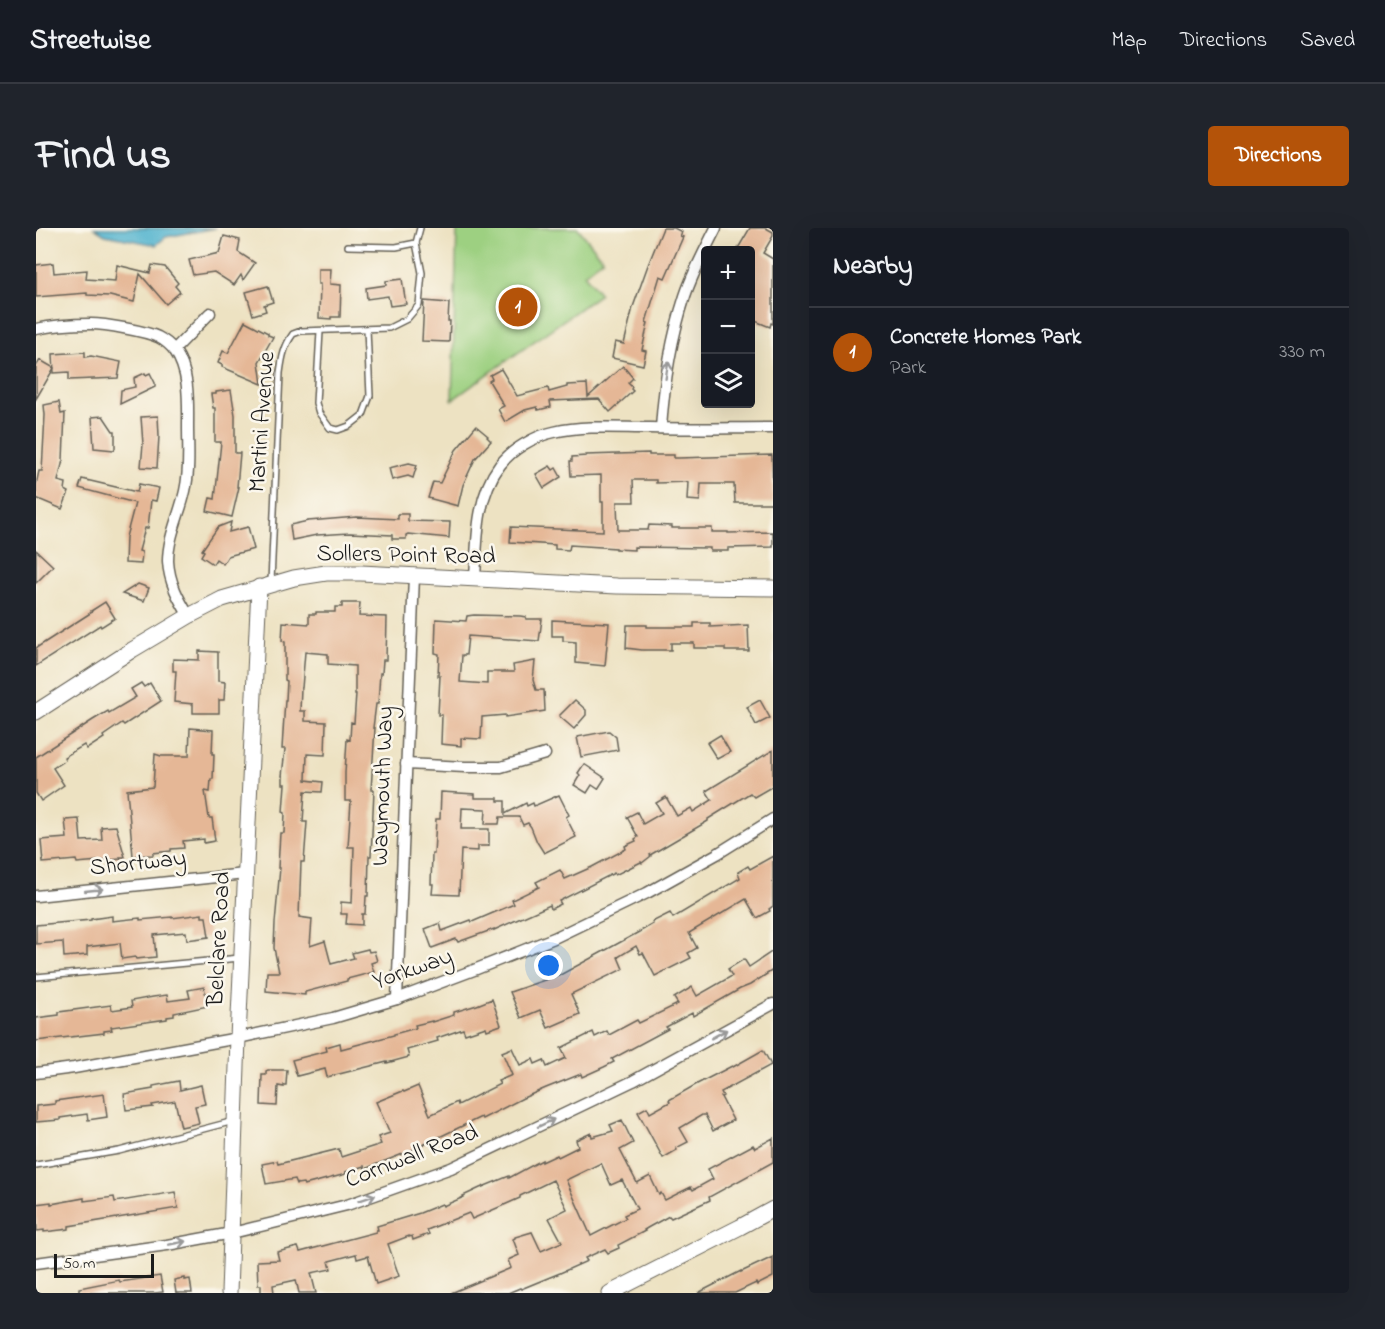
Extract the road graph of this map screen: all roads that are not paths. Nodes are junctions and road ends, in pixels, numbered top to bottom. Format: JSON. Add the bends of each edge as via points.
{"nodes":[{"id":1,"x":420,"y":228,"type":"edge"},
{"id":2,"x":716,"y":228,"type":"edge"},
{"id":3,"x":416,"y":243,"type":"junction"},
{"id":4,"x":348,"y":246,"type":"dead end"},
{"id":5,"x":210,"y":313,"type":"dead end"},
{"id":6,"x":36,"y":329,"type":"edge"},
{"id":7,"x":367,"y":329,"type":"junction"},
{"id":8,"x":320,"y":331,"type":"junction"},
{"id":9,"x":174,"y":350,"type":"junction"},
{"id":10,"x":661,"y":428,"type":"junction"},
{"id":11,"x":773,"y":428,"type":"edge"},
{"id":12,"x":414,"y":576,"type":"junction"},
{"id":13,"x":476,"y":579,"type":"junction"},
{"id":14,"x":265,"y":586,"type":"junction"},
{"id":15,"x":773,"y":588,"type":"edge"},
{"id":16,"x":189,"y":616,"type":"junction"},
{"id":17,"x":36,"y":712,"type":"edge"},
{"id":18,"x":545,"y":754,"type":"dead end"},
{"id":19,"x":406,"y":764,"type":"junction"},
{"id":20,"x":773,"y":819,"type":"edge"},
{"id":21,"x":245,"y":874,"type":"junction"},
{"id":22,"x":36,"y":896,"type":"edge"},
{"id":23,"x":242,"y":958,"type":"junction"},
{"id":24,"x":36,"y":977,"type":"edge"},
{"id":25,"x":397,"y":999,"type":"junction"},
{"id":26,"x":773,"y":1004,"type":"edge"},
{"id":27,"x":238,"y":1038,"type":"junction"},
{"id":28,"x":36,"y":1073,"type":"edge"},
{"id":29,"x":235,"y":1121,"type":"junction"},
{"id":30,"x":36,"y":1165,"type":"edge"},
{"id":31,"x":773,"y":1209,"type":"edge"},
{"id":32,"x":232,"y":1233,"type":"junction"},
{"id":33,"x":36,"y":1263,"type":"edge"},
{"id":34,"x":229,"y":1293,"type":"edge"},
{"id":35,"x":610,"y":1293,"type":"edge"}],
"edges":[{"from":1,"to":3,"type":"lane","name":"Martini Avenue"},
{"from":10,"to":2,"type":"street","one_way":true,"via":[[668,361],[676,328],[695,271]]},
{"from":3,"to":4,"type":"lane","via":[[396,247]]},
{"from":3,"to":7,"type":"lane","name":"Martini Avenue","via":[[422,273],[419,305],[398,324]]},
{"from":5,"to":9,"type":"street"},
{"from":6,"to":9,"type":"street","via":[[93,324],[158,337]]},
{"from":7,"to":8,"type":"lane","name":"Martini Avenue"},
{"from":7,"to":8,"type":"lane","via":[[370,396],[363,415],[338,430],[330,428],[316,403]]},
{"from":8,"to":14,"type":"lane","name":"Martini Avenue","via":[[292,334],[282,357]]},
{"from":9,"to":16,"type":"street","via":[[185,372],[189,455],[185,490],[168,558],[178,599]]},
{"from":10,"to":11,"type":"street"},
{"from":10,"to":13,"type":"street","via":[[554,432],[517,450],[501,464],[483,503],[478,524]]},
{"from":12,"to":13,"type":"street","name":"Sollers Point Road"},
{"from":12,"to":14,"type":"street","name":"Sollers Point Road","via":[[326,573]]},
{"from":12,"to":19,"type":"street","name":"Waymouth Way"},
{"from":13,"to":15,"type":"street","name":"Sollers Point Road"},
{"from":14,"to":16,"type":"street","name":"Sollers Point Road","via":[[222,598]]},
{"from":14,"to":21,"type":"street","name":"Belclare Road"},
{"from":16,"to":17,"type":"street","name":"Sollers Point Road"},
{"from":18,"to":19,"type":"street","via":[[501,766]]},
{"from":19,"to":25,"type":"street","name":"Waymouth Way"},
{"from":20,"to":25,"type":"street","name":"Yorkway","via":[[647,893],[554,938]]},
{"from":22,"to":21,"type":"street","name":"Shortway","one_way":true},
{"from":21,"to":23,"type":"street","name":"Belclare Road"},
{"from":23,"to":24,"type":"lane"},
{"from":23,"to":27,"type":"street","name":"Belclare Road"},
{"from":25,"to":27,"type":"street","name":"Yorkway","via":[[333,1018]]},
{"from":32,"to":26,"type":"street","name":"Cornwall Road","one_way":true,"via":[[347,1205],[451,1168],[633,1081]]},
{"from":27,"to":28,"type":"street","name":"Yorkway"},
{"from":27,"to":29,"type":"street","name":"Belclare Road"},
{"from":29,"to":30,"type":"lane","via":[[119,1151]]},
{"from":29,"to":32,"type":"street","name":"Belclare Road"},
{"from":31,"to":35,"type":"street"},
{"from":33,"to":32,"type":"street","name":"Cornwall Road","one_way":true},
{"from":32,"to":34,"type":"street","name":"Belclare Road"}]}
